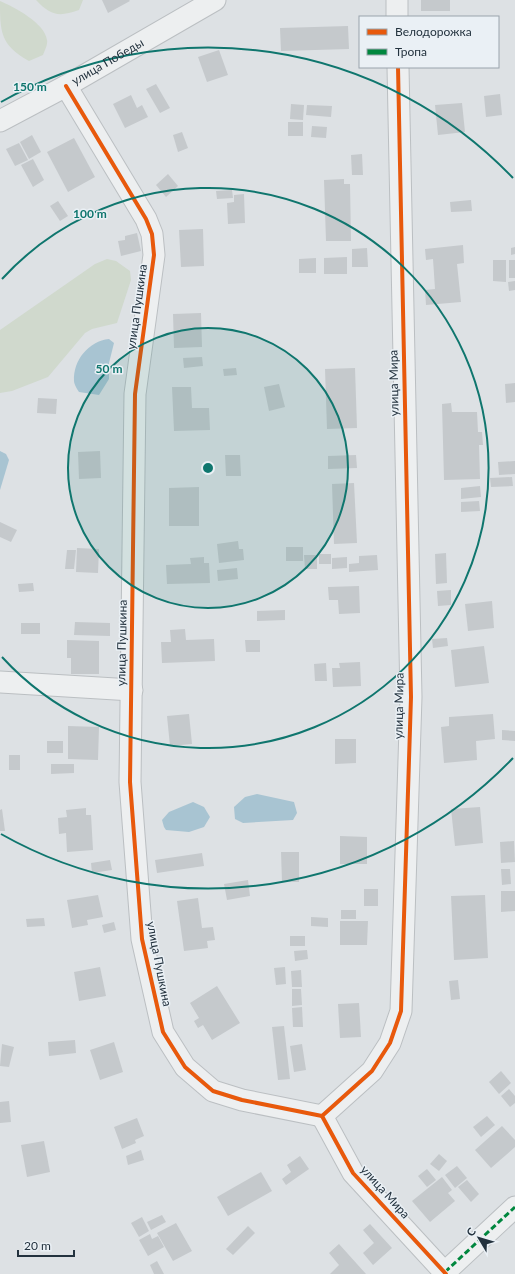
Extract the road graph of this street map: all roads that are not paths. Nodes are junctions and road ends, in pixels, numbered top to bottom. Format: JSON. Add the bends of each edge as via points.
{"nodes":[{"id":1,"x":214,"y":0,"type":"edge"},
{"id":2,"x":397,"y":0,"type":"edge"},
{"id":3,"x":397,"y":16,"type":"edge"},
{"id":4,"x":398,"y":68,"type":"edge"},
{"id":5,"x":66,"y":86,"type":"junction"},
{"id":6,"x":0,"y":121,"type":"edge"},
{"id":7,"x":0,"y":682,"type":"edge"},
{"id":8,"x":132,"y":690,"type":"junction"},
{"id":9,"x":322,"y":1116,"type":"junction"},
{"id":10,"x":515,"y":1207,"type":"edge"},
{"id":11,"x":445,"y":1273,"type":"edge"}],
"edges":[{"from":1,"to":5,"type":"street","name":"улица Победы"},
{"from":2,"to":3,"type":"street"},
{"from":4,"to":9,"type":"street","name":"улица Мира","via":[[410,697],[401,1010],[390,1043],[372,1071]]},
{"from":5,"to":6,"type":"street","name":"улица Победы"},
{"from":5,"to":8,"type":"street","name":"улица Пушкина","via":[[146,219],[152,234],[154,255],[135,394]]},
{"from":7,"to":8,"type":"street"},
{"from":8,"to":9,"type":"street","name":"улица Пушкина","via":[[130,782],[142,939],[163,1032],[184,1068],[213,1091],[242,1100]]},
{"from":9,"to":11,"type":"street","name":"улица Мира","via":[[353,1174]]},
{"from":10,"to":11,"type":"street"}]}
